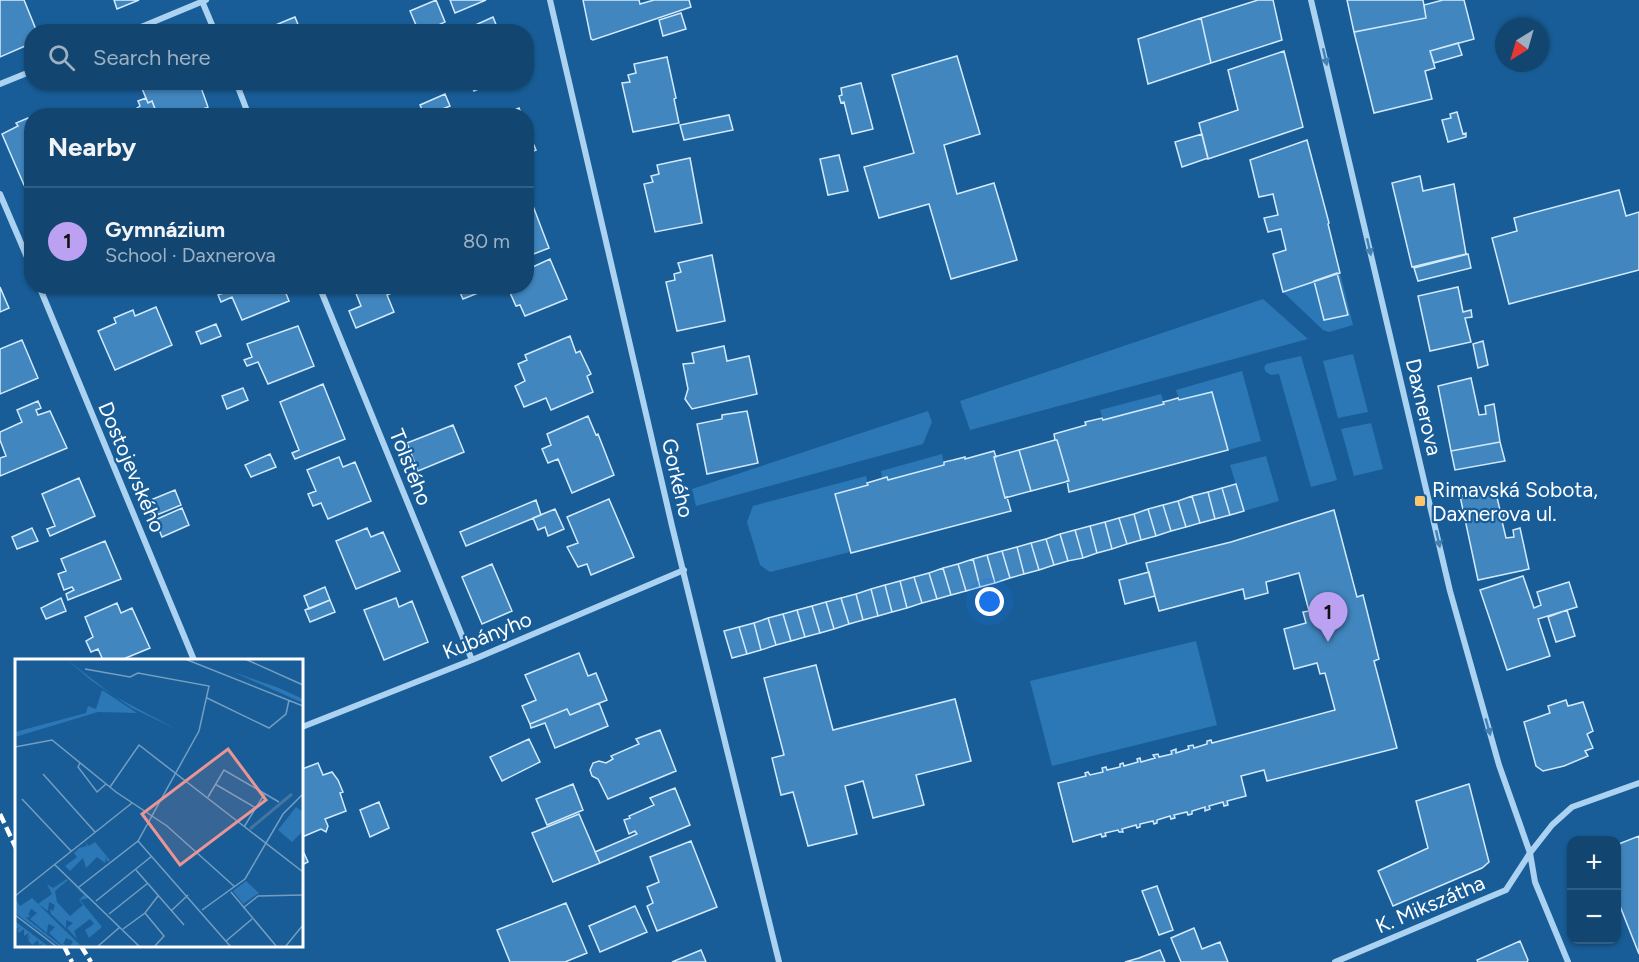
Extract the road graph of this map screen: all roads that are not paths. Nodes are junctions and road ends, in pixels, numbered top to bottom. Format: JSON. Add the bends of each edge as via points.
{"nodes":[{"id":1,"x":550,"y":0,"type":"edge"},
{"id":2,"x":1311,"y":0,"type":"edge"},
{"id":3,"x":204,"y":1,"type":"edge"},
{"id":4,"x":148,"y":24,"type":"edge"},
{"id":5,"x":212,"y":24,"type":"edge"},
{"id":6,"x":24,"y":74,"type":"edge"},
{"id":7,"x":0,"y":84,"type":"edge"},
{"id":8,"x":239,"y":90,"type":"edge"},
{"id":9,"x":246,"y":108,"type":"edge"},
{"id":10,"x":0,"y":194,"type":"edge"},
{"id":11,"x":24,"y":251,"type":"edge"},
{"id":12,"x":42,"y":294,"type":"edge"},
{"id":13,"x":322,"y":294,"type":"edge"},
{"id":14,"x":684,"y":570,"type":"junction"},
{"id":15,"x":194,"y":659,"type":"edge"},
{"id":16,"x":472,"y":660,"type":"junction"},
{"id":17,"x":303,"y":727,"type":"edge"},
{"id":18,"x":1639,"y":783,"type":"edge"},
{"id":19,"x":1530,"y":853,"type":"junction"},
{"id":20,"x":779,"y":962,"type":"edge"},
{"id":21,"x":1335,"y":962,"type":"edge"},
{"id":22,"x":1568,"y":962,"type":"edge"}],
"edges":[{"from":1,"to":14,"type":"street","name":"Gorkého"},
{"from":2,"to":19,"type":"street","name":"Daxnerova","one_way":true,"via":[[1450,591],[1499,765]]},
{"from":3,"to":4,"type":"street"},
{"from":3,"to":5,"type":"street"},
{"from":6,"to":7,"type":"street"},
{"from":8,"to":9,"type":"street"},
{"from":10,"to":11,"type":"street"},
{"from":12,"to":15,"type":"street","name":"Dostojevského"},
{"from":13,"to":16,"type":"street","name":"Tolstého"},
{"from":14,"to":16,"type":"street","name":"Kubányho"},
{"from":14,"to":20,"type":"street","name":"Gorkého"},
{"from":16,"to":17,"type":"street","name":"Kubányho"},
{"from":18,"to":19,"type":"street","name":"K. Mikszátha","via":[[1572,807]]},
{"from":19,"to":21,"type":"street","name":"K. Mikszátha","via":[[1506,890]]},
{"from":19,"to":22,"type":"street","name":"Daxnerova","via":[[1535,882]]}]}
